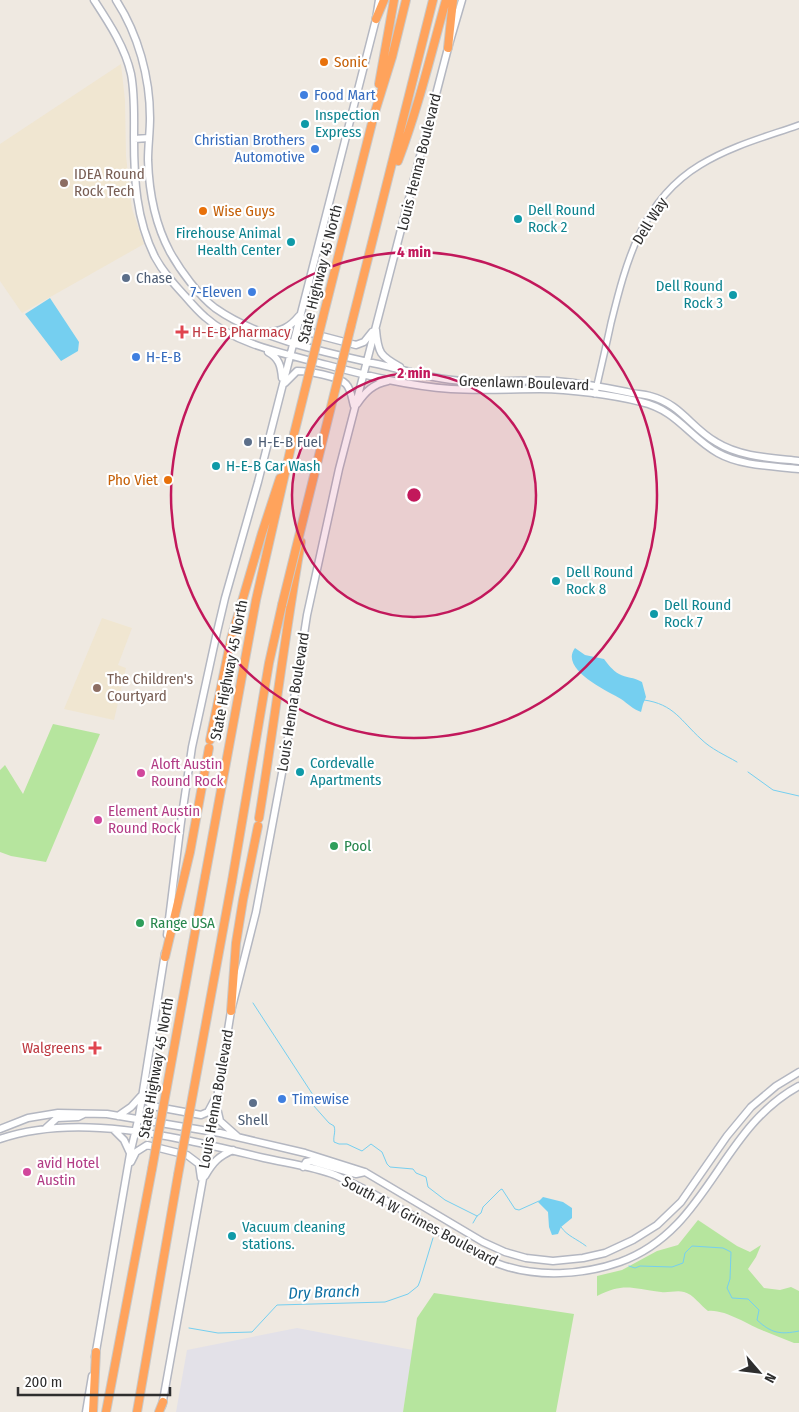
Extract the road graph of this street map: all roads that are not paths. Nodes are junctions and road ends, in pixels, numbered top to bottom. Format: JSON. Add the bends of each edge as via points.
{"nodes":[{"id":1,"x":94,"y":0,"type":"edge"},
{"id":2,"x":116,"y":0,"type":"edge"},
{"id":3,"x":379,"y":0,"type":"edge"},
{"id":4,"x":384,"y":0,"type":"edge"},
{"id":5,"x":394,"y":0,"type":"edge"},
{"id":6,"x":406,"y":0,"type":"edge"},
{"id":7,"x":433,"y":0,"type":"edge"},
{"id":8,"x":446,"y":0,"type":"edge"},
{"id":9,"x":453,"y":0,"type":"edge"},
{"id":10,"x":462,"y":0,"type":"edge"},
{"id":11,"x":376,"y":19,"type":"junction"},
{"id":12,"x":448,"y":48,"type":"junction"},
{"id":13,"x":374,"y":115,"type":"junction"},
{"id":14,"x":799,"y":125,"type":"edge"},
{"id":15,"x":149,"y":138,"type":"junction"},
{"id":16,"x":134,"y":139,"type":"junction"},
{"id":17,"x":387,"y":188,"type":"junction"},
{"id":18,"x":300,"y":315,"type":"junction"},
{"id":19,"x":376,"y":326,"type":"junction"},
{"id":20,"x":261,"y":332,"type":"junction"},
{"id":21,"x":293,"y":342,"type":"junction"},
{"id":22,"x":256,"y":346,"type":"junction"},
{"id":23,"x":290,"y":355,"type":"junction"},
{"id":24,"x":366,"y":361,"type":"junction"},
{"id":25,"x":408,"y":371,"type":"junction"},
{"id":26,"x":363,"y":374,"type":"junction"},
{"id":27,"x":391,"y":381,"type":"junction"},
{"id":28,"x":467,"y":381,"type":"junction"},
{"id":29,"x":597,"y":386,"type":"junction"},
{"id":30,"x":282,"y":387,"type":"junction"},
{"id":31,"x":450,"y":389,"type":"junction"},
{"id":32,"x":595,"y":394,"type":"junction"},
{"id":33,"x":355,"y":407,"type":"junction"},
{"id":34,"x":294,"y":434,"type":"junction"},
{"id":35,"x":799,"y":462,"type":"edge"},
{"id":36,"x":799,"y":469,"type":"edge"},
{"id":37,"x":286,"y":606,"type":"junction"},
{"id":38,"x":165,"y":957,"type":"junction"},
{"id":39,"x":231,"y":1011,"type":"junction"},
{"id":40,"x":799,"y":1072,"type":"edge"},
{"id":41,"x":799,"y":1086,"type":"edge"},
{"id":42,"x":218,"y":1092,"type":"junction"},
{"id":43,"x":142,"y":1095,"type":"junction"},
{"id":44,"x":216,"y":1106,"type":"junction"},
{"id":45,"x":85,"y":1113,"type":"junction"},
{"id":46,"x":118,"y":1116,"type":"junction"},
{"id":47,"x":138,"y":1118,"type":"junction"},
{"id":48,"x":46,"y":1128,"type":"junction"},
{"id":49,"x":0,"y":1129,"type":"edge"},
{"id":50,"x":114,"y":1130,"type":"junction"},
{"id":51,"x":135,"y":1132,"type":"junction"},
{"id":52,"x":212,"y":1132,"type":"junction"},
{"id":53,"x":239,"y":1138,"type":"junction"},
{"id":54,"x":0,"y":1139,"type":"edge"},
{"id":55,"x":209,"y":1145,"type":"junction"},
{"id":56,"x":233,"y":1150,"type":"junction"},
{"id":57,"x":130,"y":1154,"type":"junction"},
{"id":58,"x":304,"y":1167,"type":"junction"},
{"id":59,"x":128,"y":1168,"type":"junction"},
{"id":60,"x":365,"y":1172,"type":"junction"},
{"id":61,"x":202,"y":1181,"type":"junction"},
{"id":62,"x":96,"y":1352,"type":"junction"},
{"id":63,"x":163,"y":1402,"type":"joint"},
{"id":64,"x":86,"y":1412,"type":"edge"},
{"id":65,"x":93,"y":1412,"type":"edge"},
{"id":66,"x":106,"y":1412,"type":"edge"},
{"id":67,"x":138,"y":1412,"type":"edge"},
{"id":68,"x":160,"y":1412,"type":"edge"}],
"edges":[{"from":1,"to":16,"type":"main road","name":"Greenlawn Boulevard","via":[[117,36],[130,73]]},
{"from":2,"to":15,"type":"main road","name":"Greenlawn Boulevard","via":[[132,27],[147,81]]},
{"from":3,"to":11,"type":"main road"},
{"from":4,"to":11,"type":"highway"},
{"from":5,"to":13,"type":"highway"},
{"from":6,"to":13,"type":"highway","name":"State Highway 45 North"},
{"from":7,"to":17,"type":"highway"},
{"from":8,"to":17,"type":"highway","via":[[408,136]]},
{"from":9,"to":12,"type":"highway"},
{"from":10,"to":12,"type":"main road","name":"Louis Henna Boulevard"},
{"from":11,"to":18,"type":"main road"},
{"from":12,"to":19,"type":"main road","name":"Louis Henna Boulevard"},
{"from":13,"to":34,"type":"highway","name":"State Highway 45 North","bridge":true},
{"from":14,"to":29,"type":"street","name":"Dell Way","via":[[729,149],[699,165],[672,187],[656,206],[628,257]]},
{"from":15,"to":16,"type":"main road"},
{"from":15,"to":20,"type":"main road","name":"Greenlawn Boulevard","via":[[150,193],[161,234],[172,255],[214,307]]},
{"from":16,"to":22,"type":"main road","name":"Greenlawn Boulevard","via":[[136,198],[143,229],[156,258],[170,280],[206,319]]},
{"from":17,"to":37,"type":"highway","bridge":true,"via":[[308,498]]},
{"from":18,"to":19,"type":"main road","via":[[314,334],[356,345],[364,342]]},
{"from":18,"to":20,"type":"main road","via":[[293,324],[276,332]]},
{"from":18,"to":21,"type":"main road"},
{"from":19,"to":24,"type":"main road","name":"Louis Henna Boulevard"},
{"from":19,"to":25,"type":"main road","via":[[380,353]]},
{"from":20,"to":21,"type":"main road","name":"Greenlawn Boulevard"},
{"from":21,"to":23,"type":"main road"},
{"from":21,"to":24,"type":"main road","name":"Greenlawn Boulevard"},
{"from":22,"to":23,"type":"main road","name":"Greenlawn Boulevard"},
{"from":22,"to":30,"type":"main road","via":[[280,363]]},
{"from":23,"to":26,"type":"main road","name":"Greenlawn Boulevard"},
{"from":23,"to":30,"type":"main road"},
{"from":24,"to":25,"type":"main road","name":"Greenlawn Boulevard"},
{"from":24,"to":26,"type":"main road","name":"Louis Henna Boulevard"},
{"from":25,"to":28,"type":"main road","name":"Greenlawn Boulevard"},
{"from":26,"to":27,"type":"main road","name":"Greenlawn Boulevard"},
{"from":26,"to":33,"type":"main road","name":"Louis Henna Boulevard"},
{"from":27,"to":31,"type":"main road","name":"Greenlawn Boulevard"},
{"from":27,"to":33,"type":"main road","via":[[371,387]]},
{"from":28,"to":29,"type":"main road","name":"Greenlawn Boulevard","via":[[556,381]]},
{"from":28,"to":31,"type":"main road","via":[[459,388]]},
{"from":29,"to":32,"type":"street","name":"Dell Way"},
{"from":29,"to":35,"type":"main road","name":"Greenlawn Boulevard","via":[[653,397],[669,404],[724,446],[748,454]]},
{"from":30,"to":33,"type":"main road","via":[[297,371],[341,380],[347,385]]},
{"from":30,"to":38,"type":"main road","via":[[225,598],[192,747]]},
{"from":31,"to":32,"type":"main road","name":"Greenlawn Boulevard","via":[[542,389]]},
{"from":32,"to":36,"type":"main road","name":"Greenlawn Boulevard","via":[[638,401],[663,410],[708,447],[725,456]]},
{"from":33,"to":39,"type":"main road","name":"Louis Henna Boulevard","via":[[307,615],[256,912]]},
{"from":34,"to":38,"type":"highway","via":[[231,640],[190,852]]},
{"from":34,"to":66,"type":"highway","name":"State Highway 45 North","bridge":true,"via":[[256,600]]},
{"from":37,"to":39,"type":"highway","via":[[271,747],[237,934]]},
{"from":37,"to":67,"type":"highway","bridge":true,"via":[[270,663]]},
{"from":38,"to":43,"type":"main road"},
{"from":39,"to":42,"type":"main road","name":"Louis Henna Boulevard"},
{"from":40,"to":60,"type":"main road","name":"South A W Grimes Boulevard","via":[[751,1107],[726,1136],[681,1202],[658,1225],[605,1253],[553,1261],[505,1252]]},
{"from":41,"to":58,"type":"main road","name":"South A W Grimes Boulevard","via":[[751,1123],[702,1196],[668,1233],[641,1252],[601,1268],[546,1273],[498,1264],[376,1194],[332,1174]]},
{"from":42,"to":43,"type":"main road","via":[[208,1112],[201,1115],[152,1106]]},
{"from":42,"to":44,"type":"main road","name":"Louis Henna Boulevard"},
{"from":43,"to":46,"type":"main road"},
{"from":43,"to":47,"type":"main road"},
{"from":44,"to":52,"type":"main road","name":"Louis Henna Boulevard"},
{"from":44,"to":53,"type":"main road","via":[[220,1121]]},
{"from":45,"to":46,"type":"main road","name":"South A W Grimes Boulevard"},
{"from":45,"to":48,"type":"main road","via":[[78,1117],[57,1118]]},
{"from":45,"to":49,"type":"main road","name":"South A W Grimes Boulevard","via":[[36,1117]]},
{"from":46,"to":47,"type":"main road","name":"South A W Grimes Boulevard"},
{"from":47,"to":51,"type":"main road"},
{"from":47,"to":52,"type":"main road","name":"South A W Grimes Boulevard"},
{"from":48,"to":50,"type":"main road","name":"South A W Grimes Boulevard"},
{"from":48,"to":54,"type":"main road","name":"South A W Grimes Boulevard"},
{"from":50,"to":51,"type":"main road","name":"South A W Grimes Boulevard"},
{"from":50,"to":57,"type":"main road","via":[[124,1140]]},
{"from":51,"to":55,"type":"main road","name":"South A W Grimes Boulevard"},
{"from":51,"to":57,"type":"main road"},
{"from":52,"to":53,"type":"main road","name":"South A W Grimes Boulevard"},
{"from":52,"to":55,"type":"main road","name":"Louis Henna Boulevard"},
{"from":53,"to":60,"type":"main road","name":"South A W Grimes Boulevard","via":[[313,1155]]},
{"from":55,"to":56,"type":"main road","name":"South A W Grimes Boulevard"},
{"from":55,"to":61,"type":"main road","name":"Louis Henna Boulevard"},
{"from":56,"to":58,"type":"main road","name":"South A W Grimes Boulevard"},
{"from":56,"to":61,"type":"main road","via":[[213,1162]]},
{"from":57,"to":59,"type":"main road"},
{"from":58,"to":60,"type":"main road","via":[[306,1162],[312,1161],[356,1174]]},
{"from":59,"to":61,"type":"main road","via":[[136,1152],[148,1145],[187,1155],[198,1164]]},
{"from":59,"to":62,"type":"main road"},
{"from":61,"to":63,"type":"main road","name":"Louis Henna Boulevard"},
{"from":62,"to":64,"type":"main road"},
{"from":62,"to":65,"type":"highway"},
{"from":63,"to":68,"type":"highway"}]}
